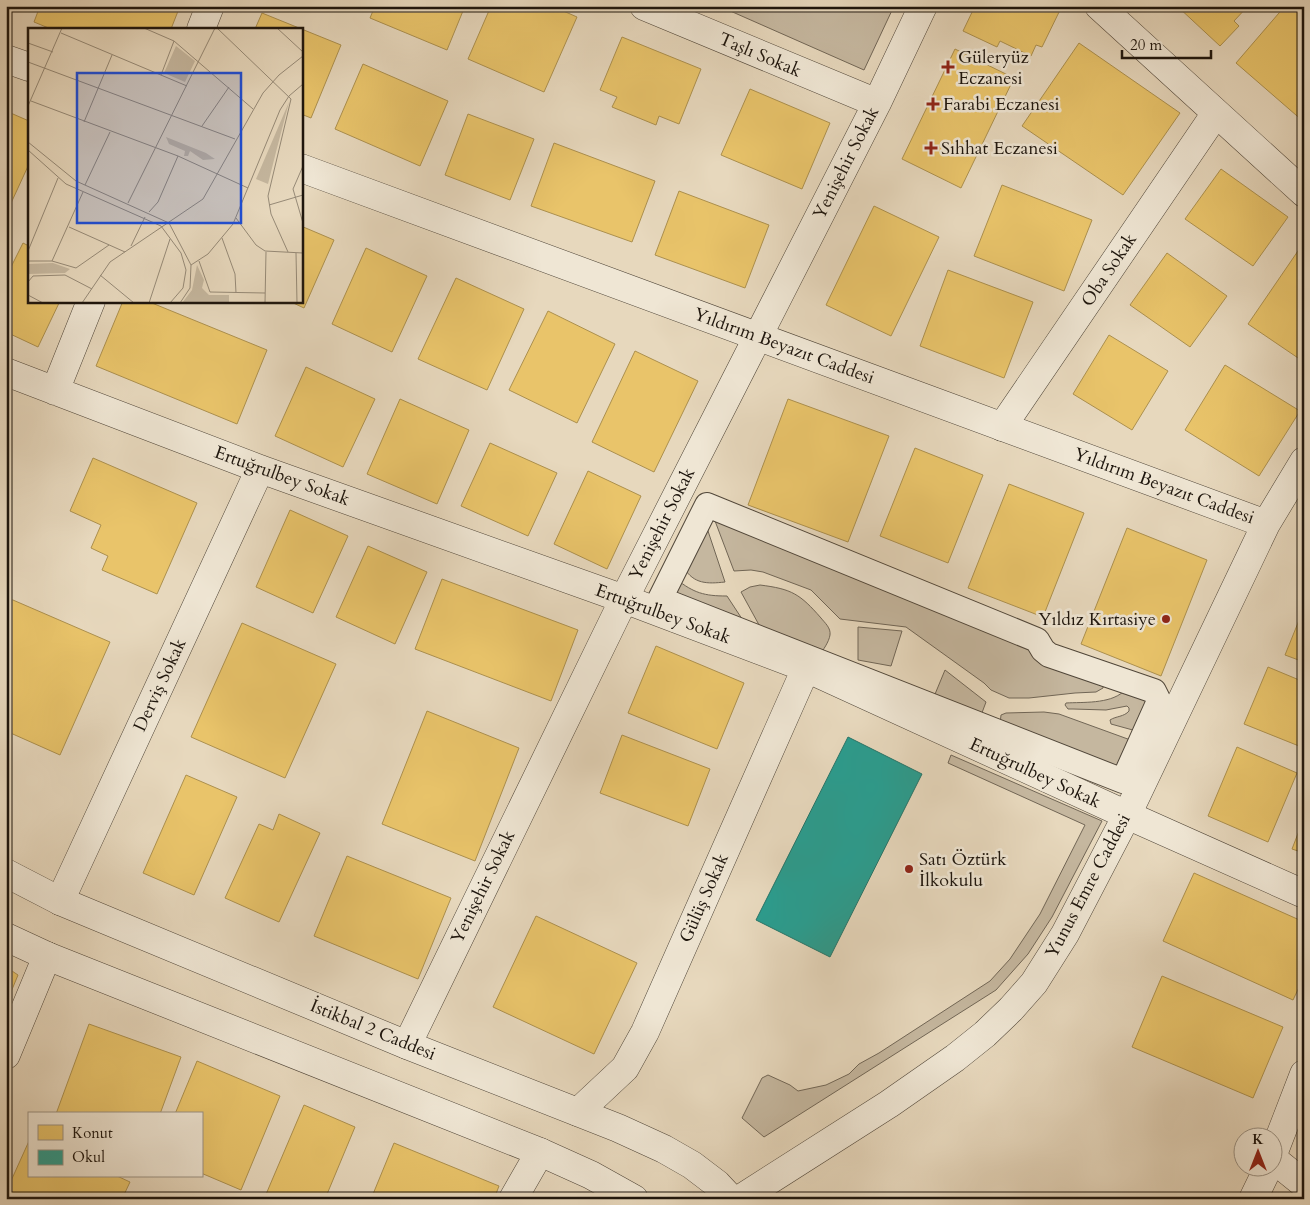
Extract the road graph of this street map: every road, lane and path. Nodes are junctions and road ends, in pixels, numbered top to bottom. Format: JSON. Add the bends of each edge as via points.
{"nodes":[{"id":1,"x":210,"y":6,"type":"edge"},
{"id":2,"x":923,"y":6,"type":"edge"},
{"id":3,"x":1099,"y":6,"type":"edge"},
{"id":4,"x":661,"y":10,"type":"edge"},
{"id":5,"x":201,"y":28,"type":"edge"},
{"id":6,"x":6,"y":59,"type":"edge"},
{"id":7,"x":28,"y":67,"type":"edge"},
{"id":8,"x":876,"y":103,"type":"junction"},
{"id":9,"x":1216,"y":112,"type":"junction"},
{"id":10,"x":302,"y":168,"type":"edge"},
{"id":11,"x":1304,"y":193,"type":"edge"},
{"id":12,"x":91,"y":302,"type":"edge"},
{"id":13,"x":757,"y":336,"type":"junction"},
{"id":14,"x":6,"y":372,"type":"edge"},
{"id":15,"x":55,"y":391,"type":"junction"},
{"id":16,"x":1002,"y":427,"type":"junction"},
{"id":17,"x":1304,"y":461,"type":"edge"},
{"id":18,"x":260,"y":469,"type":"junction"},
{"id":19,"x":1266,"y":524,"type":"junction"},
{"id":20,"x":624,"y":599,"type":"junction"},
{"id":21,"x":660,"y":599,"type":"joint"},
{"id":22,"x":806,"y":668,"type":"junction"},
{"id":23,"x":1127,"y":815,"type":"junction"},
{"id":24,"x":6,"y":873,"type":"edge"},
{"id":25,"x":1304,"y":894,"type":"edge"},
{"id":26,"x":60,"y":901,"type":"junction"},
{"id":27,"x":6,"y":937,"type":"edge"},
{"id":28,"x":47,"y":956,"type":"junction"},
{"id":29,"x":407,"y":1045,"type":"junction"},
{"id":30,"x":6,"y":1055,"type":"edge"},
{"id":31,"x":1304,"y":1074,"type":"edge"},
{"id":32,"x":578,"y":1112,"type":"junction"},
{"id":33,"x":1282,"y":1132,"type":"edge"},
{"id":34,"x":540,"y":1152,"type":"junction"},
{"id":35,"x":1282,"y":1166,"type":"edge"},
{"id":36,"x":1263,"y":1178,"type":"edge"},
{"id":37,"x":1304,"y":1184,"type":"edge"},
{"id":38,"x":514,"y":1199,"type":"edge"},
{"id":39,"x":634,"y":1199,"type":"edge"},
{"id":40,"x":732,"y":1199,"type":"edge"},
{"id":41,"x":740,"y":1199,"type":"edge"},
{"id":42,"x":1253,"y":1199,"type":"edge"}],
"edges":[{"from":1,"to":5,"type":"street"},
{"from":2,"to":8,"type":"street","name":"Yenişehir Sokak"},
{"from":3,"to":9,"type":"street"},
{"from":4,"to":8,"type":"street","name":"Taşlı Sokak"},
{"from":6,"to":7,"type":"street"},
{"from":8,"to":13,"type":"street","name":"Yenişehir Sokak"},
{"from":9,"to":11,"type":"street"},
{"from":9,"to":16,"type":"street","name":"Oba Sokak"},
{"from":10,"to":13,"type":"street","name":"Yıldırım Beyazıt Caddesi"},
{"from":12,"to":15,"type":"street"},
{"from":13,"to":16,"type":"street","name":"Yıldırım Beyazıt Caddesi"},
{"from":13,"to":20,"type":"street","name":"Yenişehir Sokak"},
{"from":14,"to":15,"type":"street","name":"Ertuğrulbey Sokak"},
{"from":15,"to":18,"type":"street","name":"Ertuğrulbey Sokak"},
{"from":16,"to":19,"type":"street","name":"Yıldırım Beyazıt Caddesi"},
{"from":17,"to":19,"type":"street","name":"Yunus Emre Caddesi"},
{"from":18,"to":20,"type":"street","name":"Ertuğrulbey Sokak"},
{"from":18,"to":26,"type":"street","name":"Derviş Sokak"},
{"from":19,"to":23,"type":"street","name":"Yunus Emre Caddesi"},
{"from":20,"to":22,"type":"street","name":"Ertuğrulbey Sokak"},
{"from":20,"to":29,"type":"street","name":"Yenişehir Sokak"},
{"from":21,"to":21,"type":"street","via":[[1122,780],[1159,701],[1154,691],[1049,655],[1037,640],[707,505]]},
{"from":22,"to":23,"type":"street","name":"Ertuğrulbey Sokak"},
{"from":22,"to":32,"type":"street","name":"Gülüş Sokak","via":[[645,1032],[625,1068]]},
{"from":23,"to":25,"type":"street","name":"Ertuğrulbey Sokak"},
{"from":23,"to":41,"type":"street","name":"Yunus Emre Caddesi","via":[[1049,961],[1034,984],[1011,1009],[985,1034],[921,1082]]},
{"from":24,"to":26,"type":"street","name":"İstikbal 2 Caddesi"},
{"from":26,"to":29,"type":"street","name":"İstikbal 2 Caddesi"},
{"from":27,"to":28,"type":"street"},
{"from":28,"to":30,"type":"street"},
{"from":28,"to":34,"type":"street"},
{"from":29,"to":32,"type":"street","name":"İstikbal 2 Caddesi"},
{"from":31,"to":33,"type":"street"},
{"from":32,"to":40,"type":"street","name":"İstikbal 2 Caddesi","via":[[664,1149],[692,1165]]},
{"from":34,"to":38,"type":"street"},
{"from":34,"to":39,"type":"street"},
{"from":35,"to":37,"type":"street"},
{"from":36,"to":42,"type":"street"}]}
